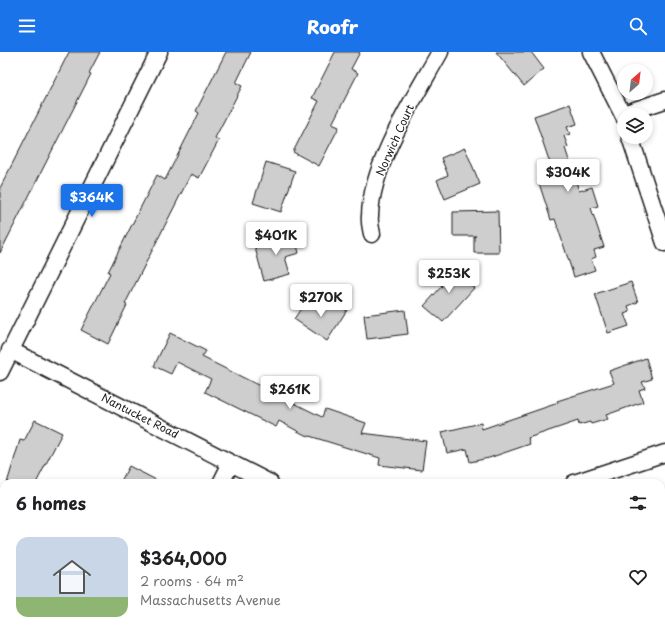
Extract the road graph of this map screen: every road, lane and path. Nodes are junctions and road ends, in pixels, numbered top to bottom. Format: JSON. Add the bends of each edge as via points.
{"nodes":[{"id":1,"x":159,"y":52,"type":"edge"},
{"id":2,"x":440,"y":52,"type":"edge"},
{"id":3,"x":591,"y":52,"type":"edge"},
{"id":4,"x":665,"y":100,"type":"edge"},
{"id":5,"x":619,"y":108,"type":"edge"},
{"id":6,"x":644,"y":108,"type":"edge"},
{"id":7,"x":632,"y":144,"type":"edge"},
{"id":8,"x":372,"y":234,"type":"dead end"},
{"id":9,"x":665,"y":243,"type":"edge"},
{"id":10,"x":10,"y":350,"type":"junction"},
{"id":11,"x":0,"y":372,"type":"edge"},
{"id":12,"x":665,"y":453,"type":"edge"},
{"id":13,"x":231,"y":463,"type":"junction"},
{"id":14,"x":223,"y":479,"type":"edge"},
{"id":15,"x":262,"y":479,"type":"edge"},
{"id":16,"x":586,"y":479,"type":"edge"}],
"edges":[{"from":1,"to":10,"type":"street"},
{"from":2,"to":8,"type":"street","name":"Norwich Court","via":[[411,102],[377,177],[370,217]]},
{"from":3,"to":5,"type":"street"},
{"from":4,"to":6,"type":"street"},
{"from":7,"to":9,"type":"street"},
{"from":10,"to":11,"type":"street"},
{"from":10,"to":13,"type":"street","name":"Nantucket Road"},
{"from":12,"to":16,"type":"street"},
{"from":13,"to":14,"type":"street"},
{"from":13,"to":15,"type":"street","name":"Nantucket Road"}]}
